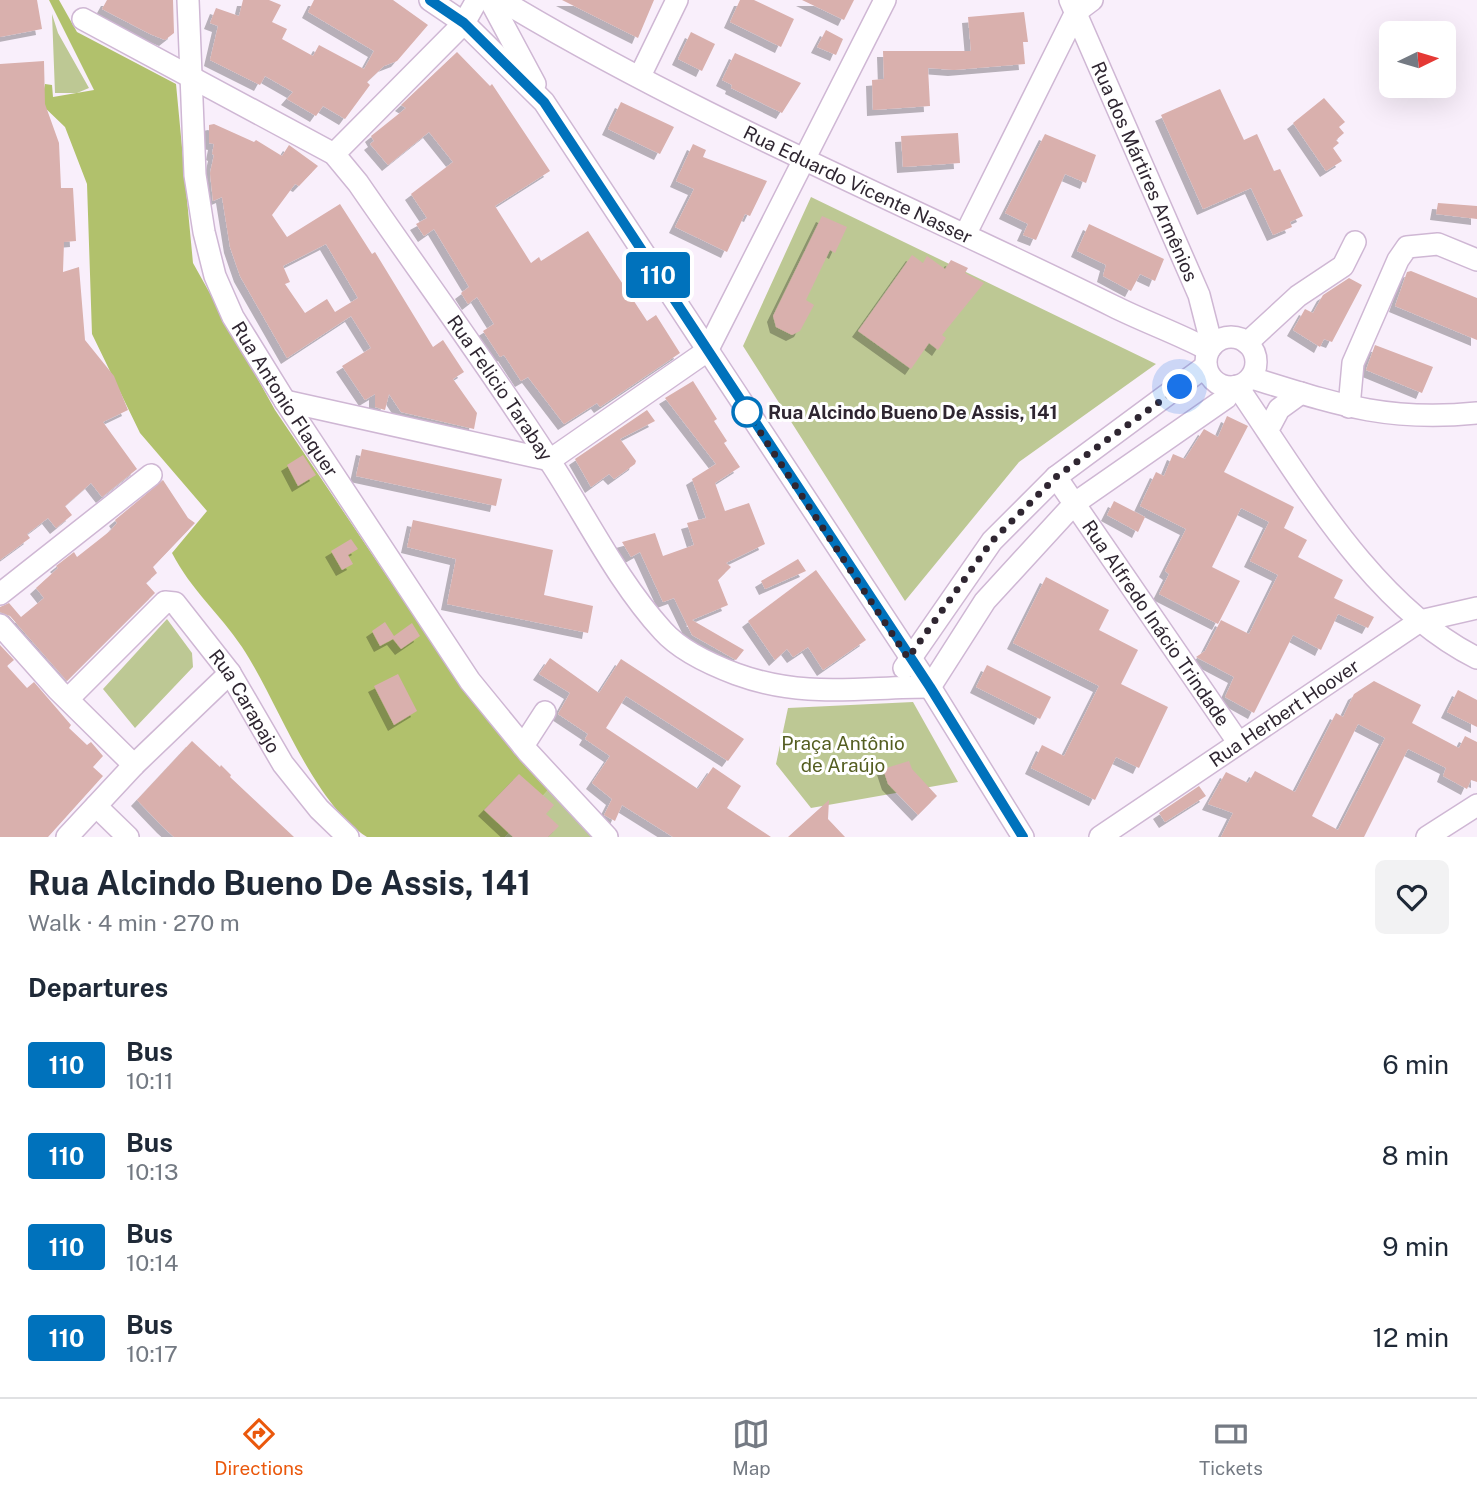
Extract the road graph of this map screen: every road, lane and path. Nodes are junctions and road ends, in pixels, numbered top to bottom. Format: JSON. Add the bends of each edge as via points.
{"nodes":[{"id":1,"x":188,"y":0,"type":"edge"},
{"id":2,"x":430,"y":0,"type":"edge"},
{"id":3,"x":477,"y":0,"type":"edge"},
{"id":4,"x":489,"y":0,"type":"edge"},
{"id":5,"x":501,"y":0,"type":"edge"},
{"id":6,"x":677,"y":0,"type":"edge"},
{"id":7,"x":885,"y":0,"type":"edge"},
{"id":8,"x":1079,"y":4,"type":"edge"},
{"id":9,"x":83,"y":19,"type":"dead end"},
{"id":10,"x":464,"y":23,"type":"junction"},
{"id":11,"x":508,"y":31,"type":"junction"},
{"id":12,"x":570,"y":41,"type":"junction"},
{"id":13,"x":189,"y":76,"type":"junction"},
{"id":14,"x":640,"y":76,"type":"junction"},
{"id":15,"x":544,"y":102,"type":"junction"},
{"id":16,"x":334,"y":154,"type":"junction"},
{"id":17,"x":804,"y":161,"type":"junction"},
{"id":18,"x":966,"y":233,"type":"junction"},
{"id":19,"x":1355,"y":242,"type":"dead end"},
{"id":20,"x":1477,"y":260,"type":"edge"},
{"id":21,"x":1200,"y":298,"type":"junction"},
{"id":22,"x":1155,"y":325,"type":"junction"},
{"id":23,"x":707,"y":351,"type":"junction"},
{"id":24,"x":1230,"y":363,"type":"junction"},
{"id":25,"x":1301,"y":393,"type":"junction"},
{"id":26,"x":285,"y":401,"type":"junction"},
{"id":27,"x":1341,"y":405,"type":"junction"},
{"id":28,"x":1477,"y":413,"type":"edge"},
{"id":29,"x":1274,"y":434,"type":"junction"},
{"id":30,"x":550,"y":460,"type":"junction"},
{"id":31,"x":151,"y":475,"type":"dead end"},
{"id":32,"x":1056,"y":477,"type":"junction"},
{"id":33,"x":1075,"y":503,"type":"junction"},
{"id":34,"x":0,"y":594,"type":"edge"},
{"id":35,"x":1477,"y":608,"type":"edge"},
{"id":36,"x":1420,"y":621,"type":"junction"},
{"id":37,"x":0,"y":625,"type":"edge"},
{"id":38,"x":908,"y":658,"type":"junction"},
{"id":39,"x":1477,"y":658,"type":"edge"},
{"id":40,"x":230,"y":673,"type":"junction"},
{"id":41,"x":896,"y":687,"type":"junction"},
{"id":42,"x":930,"y":687,"type":"junction"},
{"id":43,"x":68,"y":699,"type":"junction"},
{"id":44,"x":545,"y":712,"type":"dead end"},
{"id":45,"x":1238,"y":742,"type":"junction"},
{"id":46,"x":523,"y":746,"type":"junction"},
{"id":47,"x":134,"y":765,"type":"junction"},
{"id":48,"x":1477,"y":805,"type":"edge"},
{"id":49,"x":96,"y":806,"type":"junction"},
{"id":50,"x":67,"y":837,"type":"edge"},
{"id":51,"x":128,"y":837,"type":"edge"},
{"id":52,"x":348,"y":837,"type":"edge"},
{"id":53,"x":607,"y":837,"type":"edge"},
{"id":54,"x":1023,"y":837,"type":"edge"},
{"id":55,"x":1100,"y":837,"type":"edge"},
{"id":56,"x":1427,"y":837,"type":"edge"}],
"edges":[{"from":1,"to":13,"type":"street","name":"Rua Antonio Flaquer"},
{"from":2,"to":10,"type":"street"},
{"from":3,"to":10,"type":"street"},
{"from":4,"to":11,"type":"street"},
{"from":5,"to":12,"type":"street","name":"Rua Eduardo Vicente Nasser"},
{"from":6,"to":14,"type":"street"},
{"from":7,"to":17,"type":"street"},
{"from":8,"to":18,"type":"street"},
{"from":8,"to":21,"type":"street","name":"Rua dos Mártires Armênios"},
{"from":9,"to":13,"type":"street","name":"Rua Felicio Tarabay"},
{"from":10,"to":11,"type":"street","name":"Rua Eduardo Vicente Nasser"},
{"from":10,"to":15,"type":"street"},
{"from":10,"to":16,"type":"street"},
{"from":11,"to":12,"type":"street","name":"Rua Eduardo Vicente Nasser"},
{"from":11,"to":15,"type":"street"},
{"from":12,"to":14,"type":"street","name":"Rua Eduardo Vicente Nasser"},
{"from":13,"to":16,"type":"street","name":"Rua Felicio Tarabay"},
{"from":13,"to":26,"type":"street","name":"Rua Antonio Flaquer","via":[[195,175],[215,276],[233,317]]},
{"from":14,"to":17,"type":"street","name":"Rua Eduardo Vicente Nasser"},
{"from":15,"to":23,"type":"street"},
{"from":16,"to":30,"type":"street","name":"Rua Felicio Tarabay"},
{"from":17,"to":18,"type":"street","name":"Rua Eduardo Vicente Nasser"},
{"from":17,"to":23,"type":"street"},
{"from":18,"to":22,"type":"street","name":"Rua Eduardo Vicente Nasser"},
{"from":19,"to":24,"type":"street","via":[[1343,266],[1297,296]]},
{"from":20,"to":27,"type":"street","via":[[1438,244],[1407,247],[1353,363]]},
{"from":21,"to":22,"type":"street","via":[[1187,321],[1172,327]]},
{"from":21,"to":24,"type":"street","name":"Rua dos Mártires Armênios"},
{"from":22,"to":24,"type":"street","name":"Rua Eduardo Vicente Nasser"},
{"from":23,"to":30,"type":"street"},
{"from":23,"to":38,"type":"street"},
{"from":24,"to":25,"type":"street","name":"Rua Eduardo Vicente Nasser"},
{"from":24,"to":27,"type":"street","name":"Rua Eduardo Vicente Nasser"},
{"from":24,"to":29,"type":"street"},
{"from":24,"to":32,"type":"street"},
{"from":24,"to":33,"type":"street","via":[[1226,398]]},
{"from":25,"to":27,"type":"street","name":"Rua Eduardo Vicente Nasser"},
{"from":25,"to":29,"type":"street","via":[[1279,410]]},
{"from":26,"to":30,"type":"street"},
{"from":26,"to":46,"type":"street","name":"Rua Antonio Flaquer","via":[[470,681]]},
{"from":27,"to":28,"type":"street","name":"Rua Eduardo Vicente Nasser","via":[[1415,417]]},
{"from":29,"to":36,"type":"street","via":[[1353,548]]},
{"from":30,"to":41,"type":"street","name":"Rua Felicio Tarabay","via":[[638,599],[664,633],[696,655],[735,674],[789,689],[824,692]]},
{"from":31,"to":34,"type":"street"},
{"from":32,"to":33,"type":"street","name":"Rua Alfredo Inácio Trindade"},
{"from":32,"to":38,"type":"street","via":[[992,541]]},
{"from":33,"to":42,"type":"street","via":[[985,601]]},
{"from":33,"to":45,"type":"street","name":"Rua Alfredo Inácio Trindade"},
{"from":35,"to":36,"type":"street","name":"Rua Herbert Hoover"},
{"from":36,"to":39,"type":"street"},
{"from":36,"to":45,"type":"street","name":"Rua Herbert Hoover"},
{"from":37,"to":43,"type":"street"},
{"from":38,"to":41,"type":"street"},
{"from":38,"to":42,"type":"street"},
{"from":40,"to":43,"type":"street","name":"Rua Carapajo","via":[[180,607],[164,601]]},
{"from":40,"to":47,"type":"street"},
{"from":40,"to":52,"type":"street","name":"Rua Carapajo","via":[[284,764]]},
{"from":41,"to":42,"type":"street","name":"Rua Felicio Tarabay"},
{"from":42,"to":54,"type":"street"},
{"from":43,"to":47,"type":"street"},
{"from":44,"to":46,"type":"street"},
{"from":45,"to":55,"type":"street","name":"Rua Herbert Hoover"},
{"from":46,"to":53,"type":"street","name":"Rua Antonio Flaquer"},
{"from":47,"to":49,"type":"street"},
{"from":48,"to":56,"type":"street"},
{"from":49,"to":50,"type":"street"},
{"from":49,"to":51,"type":"street"}]}
